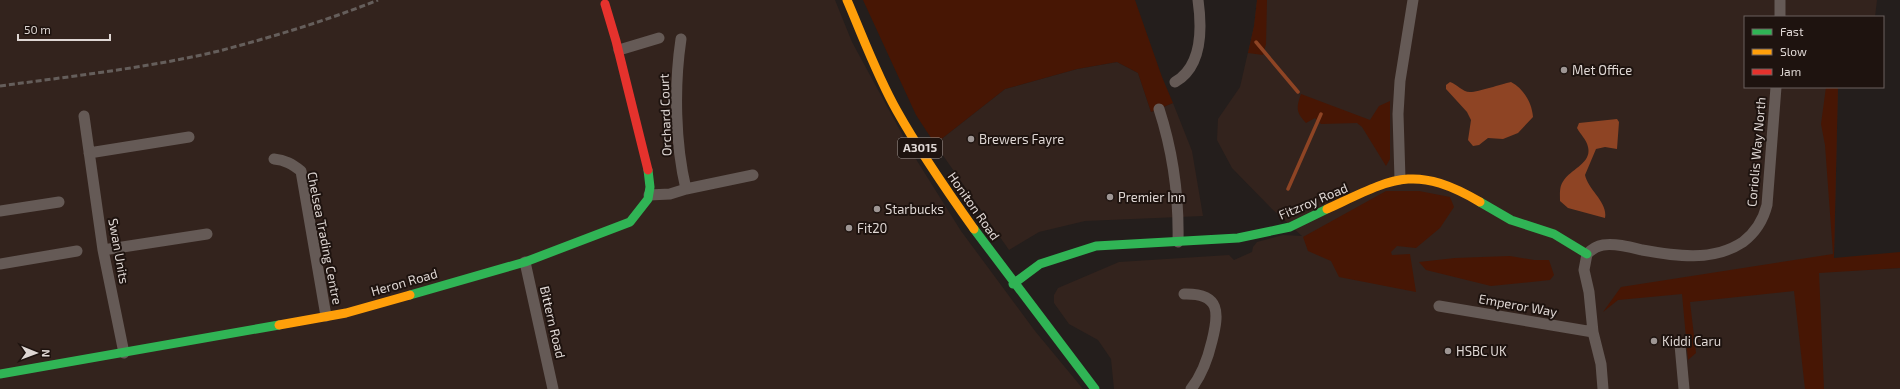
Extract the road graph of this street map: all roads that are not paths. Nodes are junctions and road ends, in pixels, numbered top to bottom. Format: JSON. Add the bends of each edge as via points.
{"nodes":[{"id":1,"x":847,"y":0,"type":"edge"},
{"id":2,"x":1198,"y":0,"type":"edge"},
{"id":3,"x":1413,"y":0,"type":"edge"},
{"id":4,"x":1780,"y":0,"type":"edge"},
{"id":5,"x":605,"y":4,"type":"dead end"},
{"id":6,"x":1780,"y":16,"type":"edge"},
{"id":7,"x":659,"y":38,"type":"dead end"},
{"id":8,"x":682,"y":40,"type":"dead end"},
{"id":9,"x":619,"y":50,"type":"junction"},
{"id":10,"x":1175,"y":82,"type":"dead end"},
{"id":11,"x":1776,"y":88,"type":"edge"},
{"id":12,"x":1159,"y":109,"type":"dead end"},
{"id":13,"x":84,"y":116,"type":"dead end"},
{"id":14,"x":189,"y":137,"type":"dead end"},
{"id":15,"x":89,"y":153,"type":"junction"},
{"id":16,"x":274,"y":159,"type":"dead end"},
{"id":17,"x":753,"y":175,"type":"dead end"},
{"id":18,"x":1400,"y":179,"type":"junction"},
{"id":19,"x":686,"y":189,"type":"junction"},
{"id":20,"x":650,"y":195,"type":"junction"},
{"id":21,"x":59,"y":202,"type":"dead end"},
{"id":22,"x":0,"y":211,"type":"edge"},
{"id":23,"x":207,"y":234,"type":"dead end"},
{"id":24,"x":1178,"y":242,"type":"junction"},
{"id":25,"x":103,"y":250,"type":"junction"},
{"id":26,"x":77,"y":251,"type":"dead end"},
{"id":27,"x":1587,"y":254,"type":"junction"},
{"id":28,"x":525,"y":262,"type":"junction"},
{"id":29,"x":0,"y":264,"type":"edge"},
{"id":30,"x":1013,"y":284,"type":"junction"},
{"id":31,"x":1184,"y":294,"type":"dead end"},
{"id":32,"x":1439,"y":306,"type":"dead end"},
{"id":33,"x":326,"y":316,"type":"junction"},
{"id":34,"x":1593,"y":332,"type":"junction"},
{"id":35,"x":1680,"y":345,"type":"dead end"},
{"id":36,"x":124,"y":353,"type":"junction"},
{"id":37,"x":0,"y":374,"type":"edge"},
{"id":38,"x":553,"y":389,"type":"edge"},
{"id":39,"x":1095,"y":389,"type":"edge"},
{"id":40,"x":1191,"y":389,"type":"edge"},
{"id":41,"x":1603,"y":389,"type":"edge"},
{"id":42,"x":1684,"y":389,"type":"edge"}],
"edges":[{"from":1,"to":30,"type":"street","name":"Honiton Road","number":"A3015","via":[[876,68],[905,125],[958,207]]},
{"from":2,"to":10,"type":"street","via":[[1201,33],[1198,48],[1188,72]]},
{"from":3,"to":18,"type":"street","via":[[1400,81]]},
{"from":4,"to":6,"type":"street"},
{"from":5,"to":9,"type":"street"},
{"from":7,"to":9,"type":"street"},
{"from":8,"to":19,"type":"street","name":"Orchard Court","via":[[678,60],[678,139]]},
{"from":9,"to":20,"type":"street","via":[[645,159]]},
{"from":11,"to":27,"type":"street","name":"Coriolis Way North","via":[[1767,205],[1759,227],[1753,234],[1725,251],[1704,255],[1681,255],[1602,245]]},
{"from":12,"to":24,"type":"street","via":[[1171,150]]},
{"from":13,"to":15,"type":"street","name":"Swan Units"},
{"from":14,"to":15,"type":"street"},
{"from":15,"to":25,"type":"street","name":"Swan Units"},
{"from":16,"to":33,"type":"street","name":"Chelsea Trading Centre","via":[[284,160],[301,172]]},
{"from":17,"to":19,"type":"street"},
{"from":18,"to":24,"type":"street","name":"Fitzroy Road","via":[[1377,186],[1290,227],[1238,238]]},
{"from":18,"to":27,"type":"street","name":"Fitzroy Road","via":[[1420,178],[1441,182],[1460,190],[1511,220],[1554,234]]},
{"from":19,"to":20,"type":"street","via":[[670,194]]},
{"from":20,"to":28,"type":"street","name":"Heron Road","via":[[630,222]]},
{"from":21,"to":22,"type":"street"},
{"from":23,"to":25,"type":"street"},
{"from":24,"to":30,"type":"street","name":"Fitzroy Road","via":[[1096,246],[1040,264]]},
{"from":25,"to":36,"type":"street","name":"Swan Units"},
{"from":26,"to":29,"type":"street"},
{"from":27,"to":34,"type":"street","via":[[1584,270]]},
{"from":28,"to":33,"type":"street","name":"Heron Road","via":[[346,313]]},
{"from":28,"to":38,"type":"street","name":"Bittern Road"},
{"from":30,"to":39,"type":"street","name":"Honiton Road"},
{"from":31,"to":40,"type":"street","via":[[1204,297],[1211,302],[1217,316],[1208,356]]},
{"from":32,"to":34,"type":"street","name":"Emperor Way"},
{"from":33,"to":36,"type":"street","name":"Heron Road"},
{"from":34,"to":41,"type":"street","via":[[1602,364]]},
{"from":35,"to":42,"type":"street"},
{"from":36,"to":37,"type":"street","name":"Heron Road"}]}
